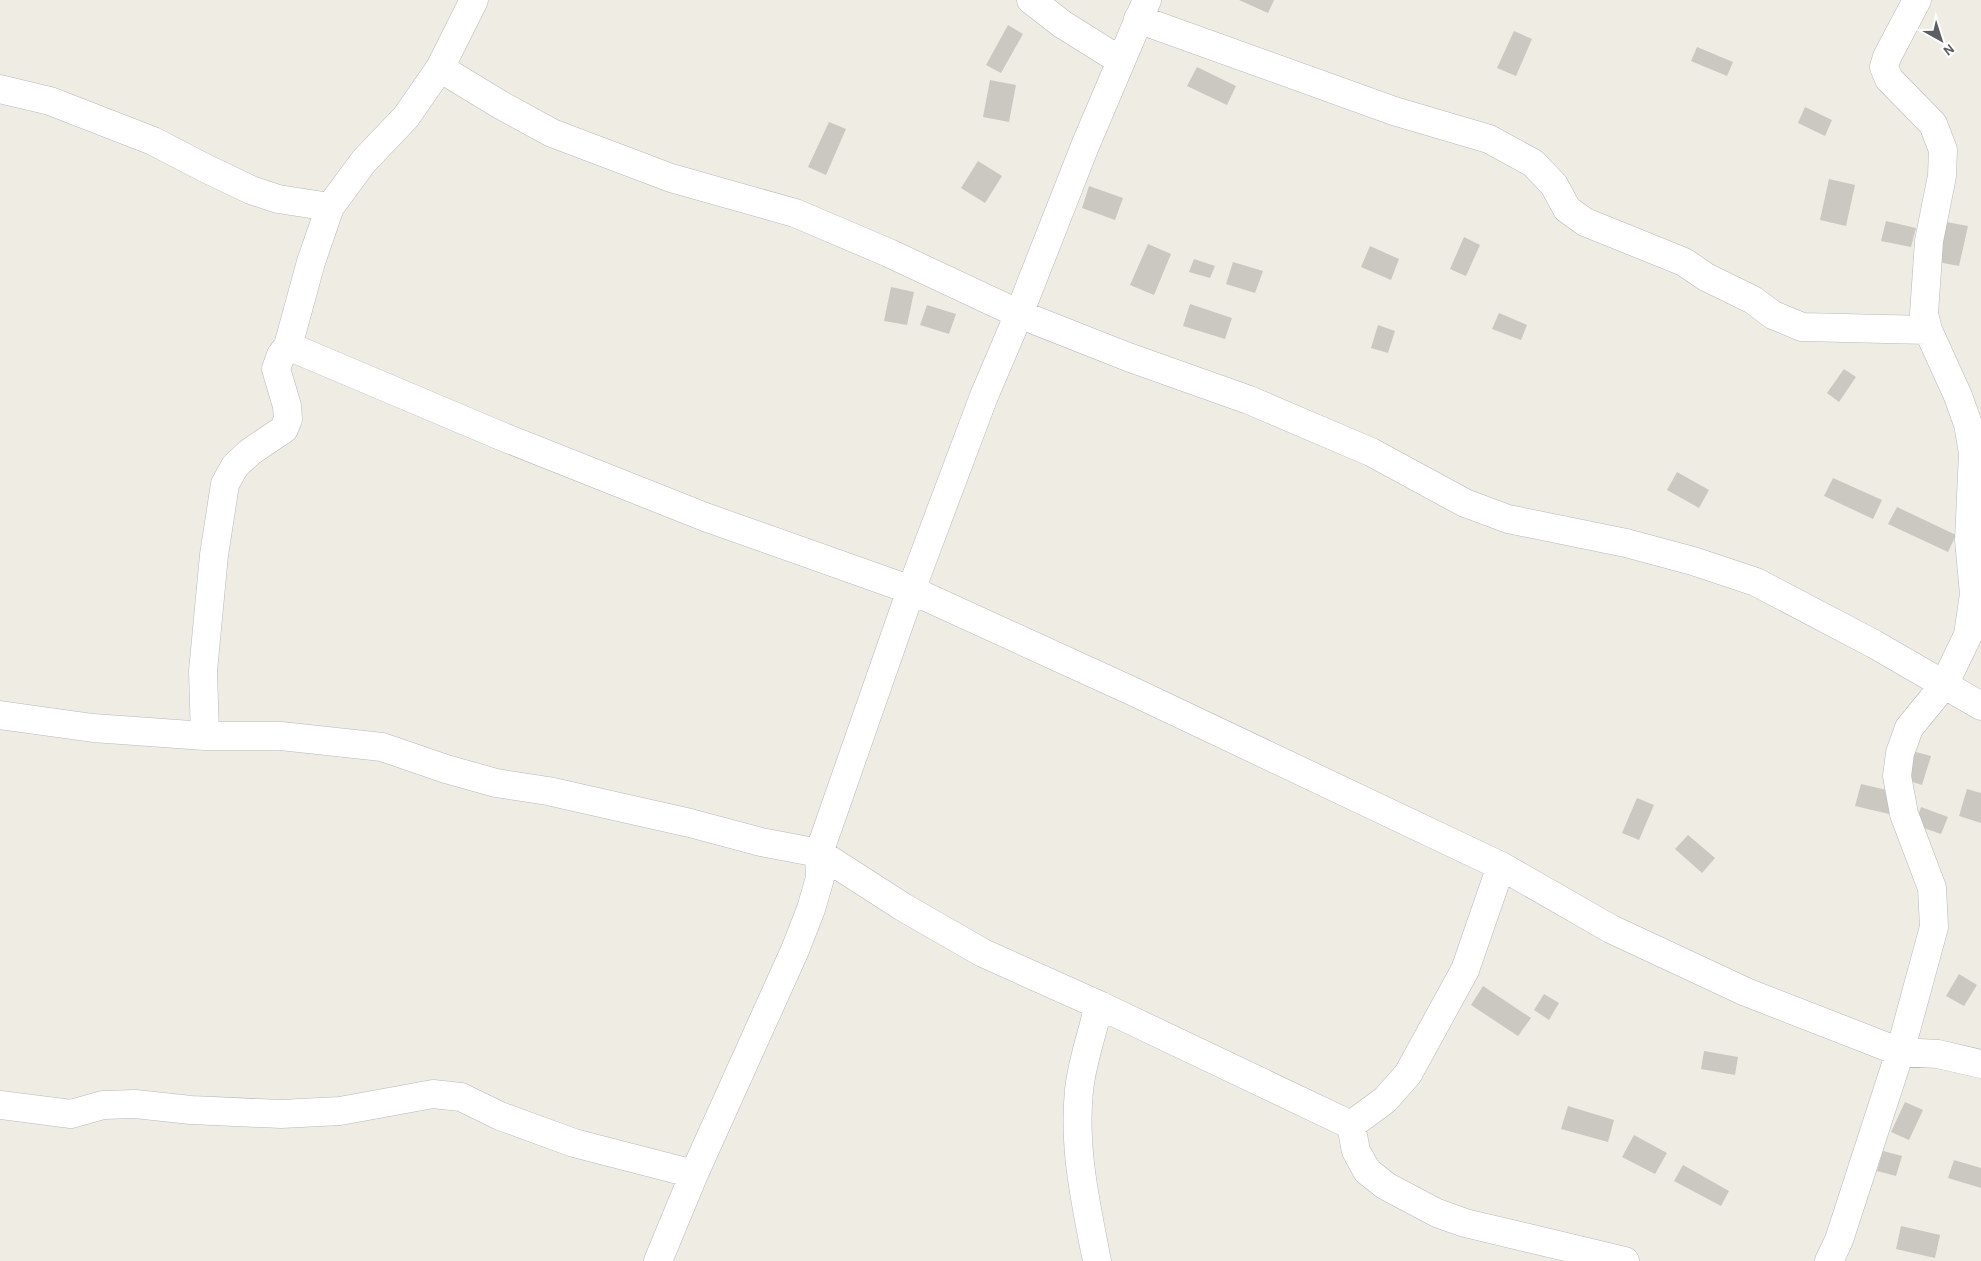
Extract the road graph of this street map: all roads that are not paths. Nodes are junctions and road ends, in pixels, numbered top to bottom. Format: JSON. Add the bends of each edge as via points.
{"nodes":[{"id":1,"x":474,"y":0,"type":"edge"},
{"id":2,"x":1031,"y":0,"type":"edge"},
{"id":3,"x":1917,"y":0,"type":"edge"},
{"id":4,"x":1143,"y":10,"type":"edge"},
{"id":5,"x":1121,"y":60,"type":"junction"},
{"id":6,"x":440,"y":68,"type":"junction"},
{"id":7,"x":0,"y":89,"type":"edge"},
{"id":8,"x":330,"y":207,"type":"junction"},
{"id":9,"x":1019,"y":314,"type":"junction"},
{"id":10,"x":1928,"y":330,"type":"junction"},
{"id":11,"x":288,"y":346,"type":"junction"},
{"id":12,"x":911,"y":590,"type":"junction"},
{"id":13,"x":1944,"y":685,"type":"junction"},
{"id":14,"x":1981,"y":706,"type":"edge"},
{"id":15,"x":0,"y":716,"type":"edge"},
{"id":16,"x":205,"y":736,"type":"junction"},
{"id":17,"x":819,"y":853,"type":"junction"},
{"id":18,"x":1501,"y":866,"type":"junction"},
{"id":19,"x":1099,"y":1005,"type":"junction"},
{"id":20,"x":1900,"y":1052,"type":"junction"},
{"id":21,"x":1981,"y":1064,"type":"edge"},
{"id":22,"x":0,"y":1105,"type":"edge"},
{"id":23,"x":1351,"y":1125,"type":"junction"},
{"id":24,"x":694,"y":1174,"type":"junction"},
{"id":25,"x":658,"y":1261,"type":"edge"},
{"id":26,"x":1097,"y":1261,"type":"edge"},
{"id":27,"x":1625,"y":1261,"type":"edge"},
{"id":28,"x":1829,"y":1261,"type":"edge"}],
"edges":[{"from":1,"to":6,"type":"street"},
{"from":2,"to":5,"type":"street","via":[[1062,24]]},
{"from":3,"to":10,"type":"street","via":[[1884,67],[1889,79],[1932,124],[1942,150],[1942,176],[1929,241],[1924,314]]},
{"from":4,"to":5,"type":"street"},
{"from":4,"to":10,"type":"street","via":[[1394,111],[1489,139],[1533,163],[1554,185],[1567,209],[1585,222],[1684,262],[1773,315],[1802,327]]},
{"from":5,"to":9,"type":"street"},
{"from":6,"to":8,"type":"street","via":[[406,117],[364,160]]},
{"from":6,"to":9,"type":"street","via":[[552,133],[671,178],[795,213]]},
{"from":7,"to":8,"type":"street","via":[[50,100],[153,140],[251,190],[278,199]]},
{"from":8,"to":11,"type":"street"},
{"from":9,"to":12,"type":"street","via":[[984,396]]},
{"from":9,"to":13,"type":"street","via":[[1249,400],[1371,452],[1464,503],[1508,519],[1626,543],[1756,582]]},
{"from":10,"to":13,"type":"street","via":[[1958,396],[1973,452],[1969,540],[1974,594],[1968,635]]},
{"from":11,"to":12,"type":"street","via":[[704,517]]},
{"from":11,"to":16,"type":"street","via":[[276,369],[287,406],[288,419],[284,429],[250,452],[235,466],[225,484],[214,556],[203,671]]},
{"from":12,"to":17,"type":"street"},
{"from":12,"to":18,"type":"street"},
{"from":13,"to":14,"type":"street"},
{"from":13,"to":20,"type":"street","via":[[1908,728],[1897,776],[1904,814],[1932,888],[1934,927]]},
{"from":15,"to":16,"type":"street","via":[[93,728]]},
{"from":16,"to":17,"type":"street","via":[[281,736],[382,747],[496,783],[548,791]]},
{"from":17,"to":19,"type":"street","via":[[982,953]]},
{"from":17,"to":24,"type":"street","via":[[820,878],[811,909]]},
{"from":18,"to":20,"type":"street","via":[[1611,929],[1746,992]]},
{"from":18,"to":23,"type":"street","via":[[1465,970],[1408,1074],[1385,1100]]},
{"from":19,"to":23,"type":"street"},
{"from":19,"to":26,"type":"street","via":[[1079,1089],[1077,1131],[1083,1192]]},
{"from":20,"to":21,"type":"street","via":[[1938,1054]]},
{"from":20,"to":28,"type":"street"},
{"from":22,"to":24,"type":"street","via":[[70,1114],[103,1105],[135,1104],[281,1114],[340,1112],[432,1094],[461,1097],[500,1116],[574,1143]]},
{"from":23,"to":27,"type":"street","via":[[1356,1151],[1367,1171],[1386,1186],[1437,1213],[1465,1223]]},
{"from":24,"to":25,"type":"street"}]}
